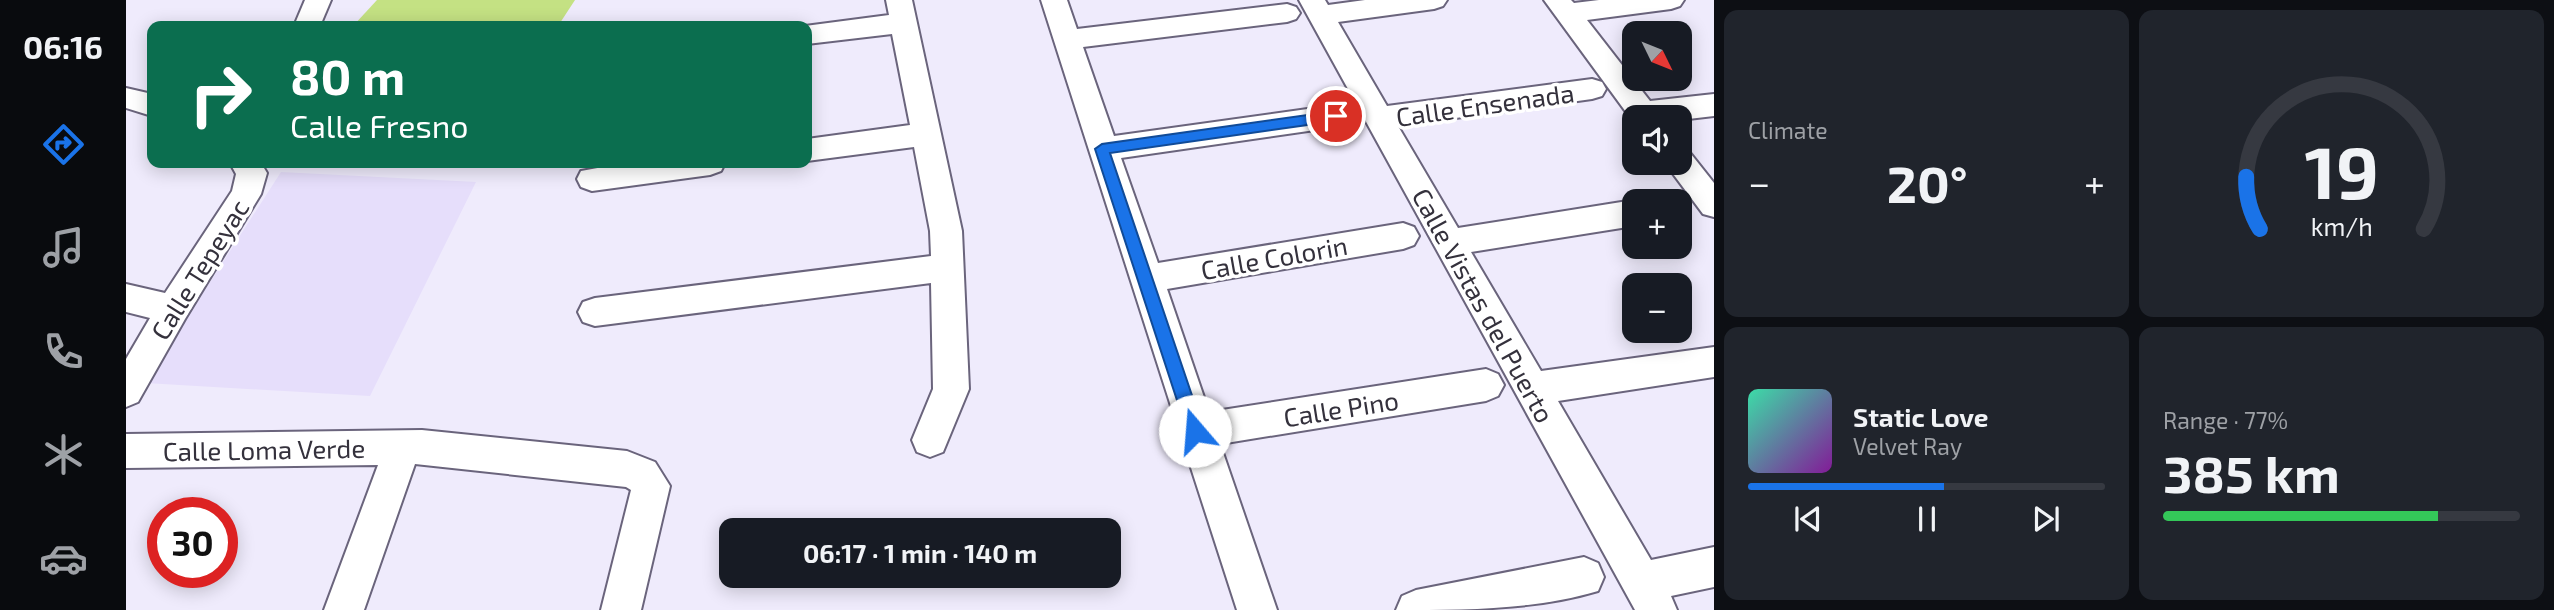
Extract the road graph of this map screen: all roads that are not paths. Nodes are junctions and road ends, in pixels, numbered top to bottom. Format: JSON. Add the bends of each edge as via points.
{"nodes":[{"id":1,"x":318,"y":0,"type":"edge"},
{"id":2,"x":1054,"y":0,"type":"edge"},
{"id":3,"x":1434,"y":0,"type":"edge"},
{"id":4,"x":1671,"y":0,"type":"edge"},
{"id":5,"x":1562,"y":7,"type":"edge"},
{"id":6,"x":1306,"y":9,"type":"edge"},
{"id":7,"x":901,"y":12,"type":"edge"},
{"id":8,"x":309,"y":21,"type":"edge"},
{"id":9,"x":812,"y":34,"type":"edge"},
{"id":10,"x":1066,"y":40,"type":"junction"},
{"id":11,"x":1592,"y":89,"type":"dead end"},
{"id":12,"x":126,"y":98,"type":"edge"},
{"id":13,"x":147,"y":104,"type":"edge"},
{"id":14,"x":1636,"y":105,"type":"edge"},
{"id":15,"x":1714,"y":105,"type":"edge"},
{"id":16,"x":1692,"y":108,"type":"edge"},
{"id":17,"x":1336,"y":116,"type":"dead end"},
{"id":18,"x":1379,"y":118,"type":"junction"},
{"id":19,"x":925,"y":134,"type":"junction"},
{"id":20,"x":812,"y":149,"type":"edge"},
{"id":21,"x":1102,"y":149,"type":"junction"},
{"id":22,"x":673,"y":168,"type":"edge"},
{"id":23,"x":248,"y":173,"type":"edge"},
{"id":24,"x":1690,"y":175,"type":"edge"},
{"id":25,"x":592,"y":179,"type":"dead end"},
{"id":26,"x":1714,"y":205,"type":"edge"},
{"id":27,"x":1622,"y":215,"type":"edge"},
{"id":28,"x":1403,"y":236,"type":"dead end"},
{"id":29,"x":1451,"y":242,"type":"junction"},
{"id":30,"x":948,"y":267,"type":"junction"},
{"id":31,"x":1145,"y":279,"type":"junction"},
{"id":32,"x":126,"y":298,"type":"edge"},
{"id":33,"x":173,"y":309,"type":"junction"},
{"id":34,"x":595,"y":312,"type":"dead end"},
{"id":35,"x":1714,"y":362,"type":"edge"},
{"id":36,"x":1486,"y":385,"type":"dead end"},
{"id":37,"x":1530,"y":389,"type":"junction"},
{"id":38,"x":126,"y":391,"type":"edge"},
{"id":39,"x":1195,"y":431,"type":"junction"},
{"id":40,"x":930,"y":440,"type":"dead end"},
{"id":41,"x":402,"y":448,"type":"junction"},
{"id":42,"x":126,"y":451,"type":"edge"},
{"id":43,"x":1714,"y":567,"type":"edge"},
{"id":44,"x":1584,"y":577,"type":"dead end"},
{"id":45,"x":1649,"y":596,"type":"edge"},
{"id":46,"x":344,"y":610,"type":"edge"},
{"id":47,"x":621,"y":610,"type":"edge"},
{"id":48,"x":1257,"y":610,"type":"edge"},
{"id":49,"x":1416,"y":610,"type":"edge"}],
"edges":[{"from":1,"to":8,"type":"street"},
{"from":2,"to":10,"type":"street"},
{"from":3,"to":6,"type":"street"},
{"from":4,"to":5,"type":"street"},
{"from":5,"to":14,"type":"street"},
{"from":6,"to":10,"type":"street"},
{"from":6,"to":18,"type":"street","name":"Calle Vistas del Puerto"},
{"from":7,"to":9,"type":"street"},
{"from":7,"to":19,"type":"street"},
{"from":10,"to":21,"type":"street"},
{"from":11,"to":18,"type":"street","name":"Calle Ensenada"},
{"from":12,"to":13,"type":"street"},
{"from":15,"to":16,"type":"street"},
{"from":17,"to":21,"type":"street"},
{"from":18,"to":29,"type":"street","name":"Calle Vistas del Puerto"},
{"from":19,"to":20,"type":"street"},
{"from":19,"to":30,"type":"street","via":[[946,230]]},
{"from":21,"to":31,"type":"street"},
{"from":22,"to":25,"type":"street"},
{"from":23,"to":33,"type":"street","name":"Calle Tepeyac"},
{"from":24,"to":26,"type":"street"},
{"from":27,"to":29,"type":"street"},
{"from":28,"to":31,"type":"street","name":"Calle Colorin"},
{"from":29,"to":37,"type":"street","name":"Calle Vistas del Puerto"},
{"from":30,"to":34,"type":"street"},
{"from":30,"to":40,"type":"street","via":[[951,389]]},
{"from":31,"to":39,"type":"street"},
{"from":32,"to":33,"type":"street"},
{"from":33,"to":38,"type":"street","name":"Calle Tepeyac"},
{"from":35,"to":37,"type":"street"},
{"from":36,"to":39,"type":"street","name":"Calle Pino"},
{"from":37,"to":45,"type":"street","name":"Calle Vistas del Puerto"},
{"from":39,"to":48,"type":"street"},
{"from":41,"to":42,"type":"street","name":"Calle Loma Verde"},
{"from":41,"to":46,"type":"street"},
{"from":41,"to":47,"type":"street","name":"Calle Loma Verde","via":[[627,469],[642,475],[651,486]]},
{"from":43,"to":45,"type":"street"},
{"from":44,"to":49,"type":"street"}]}
